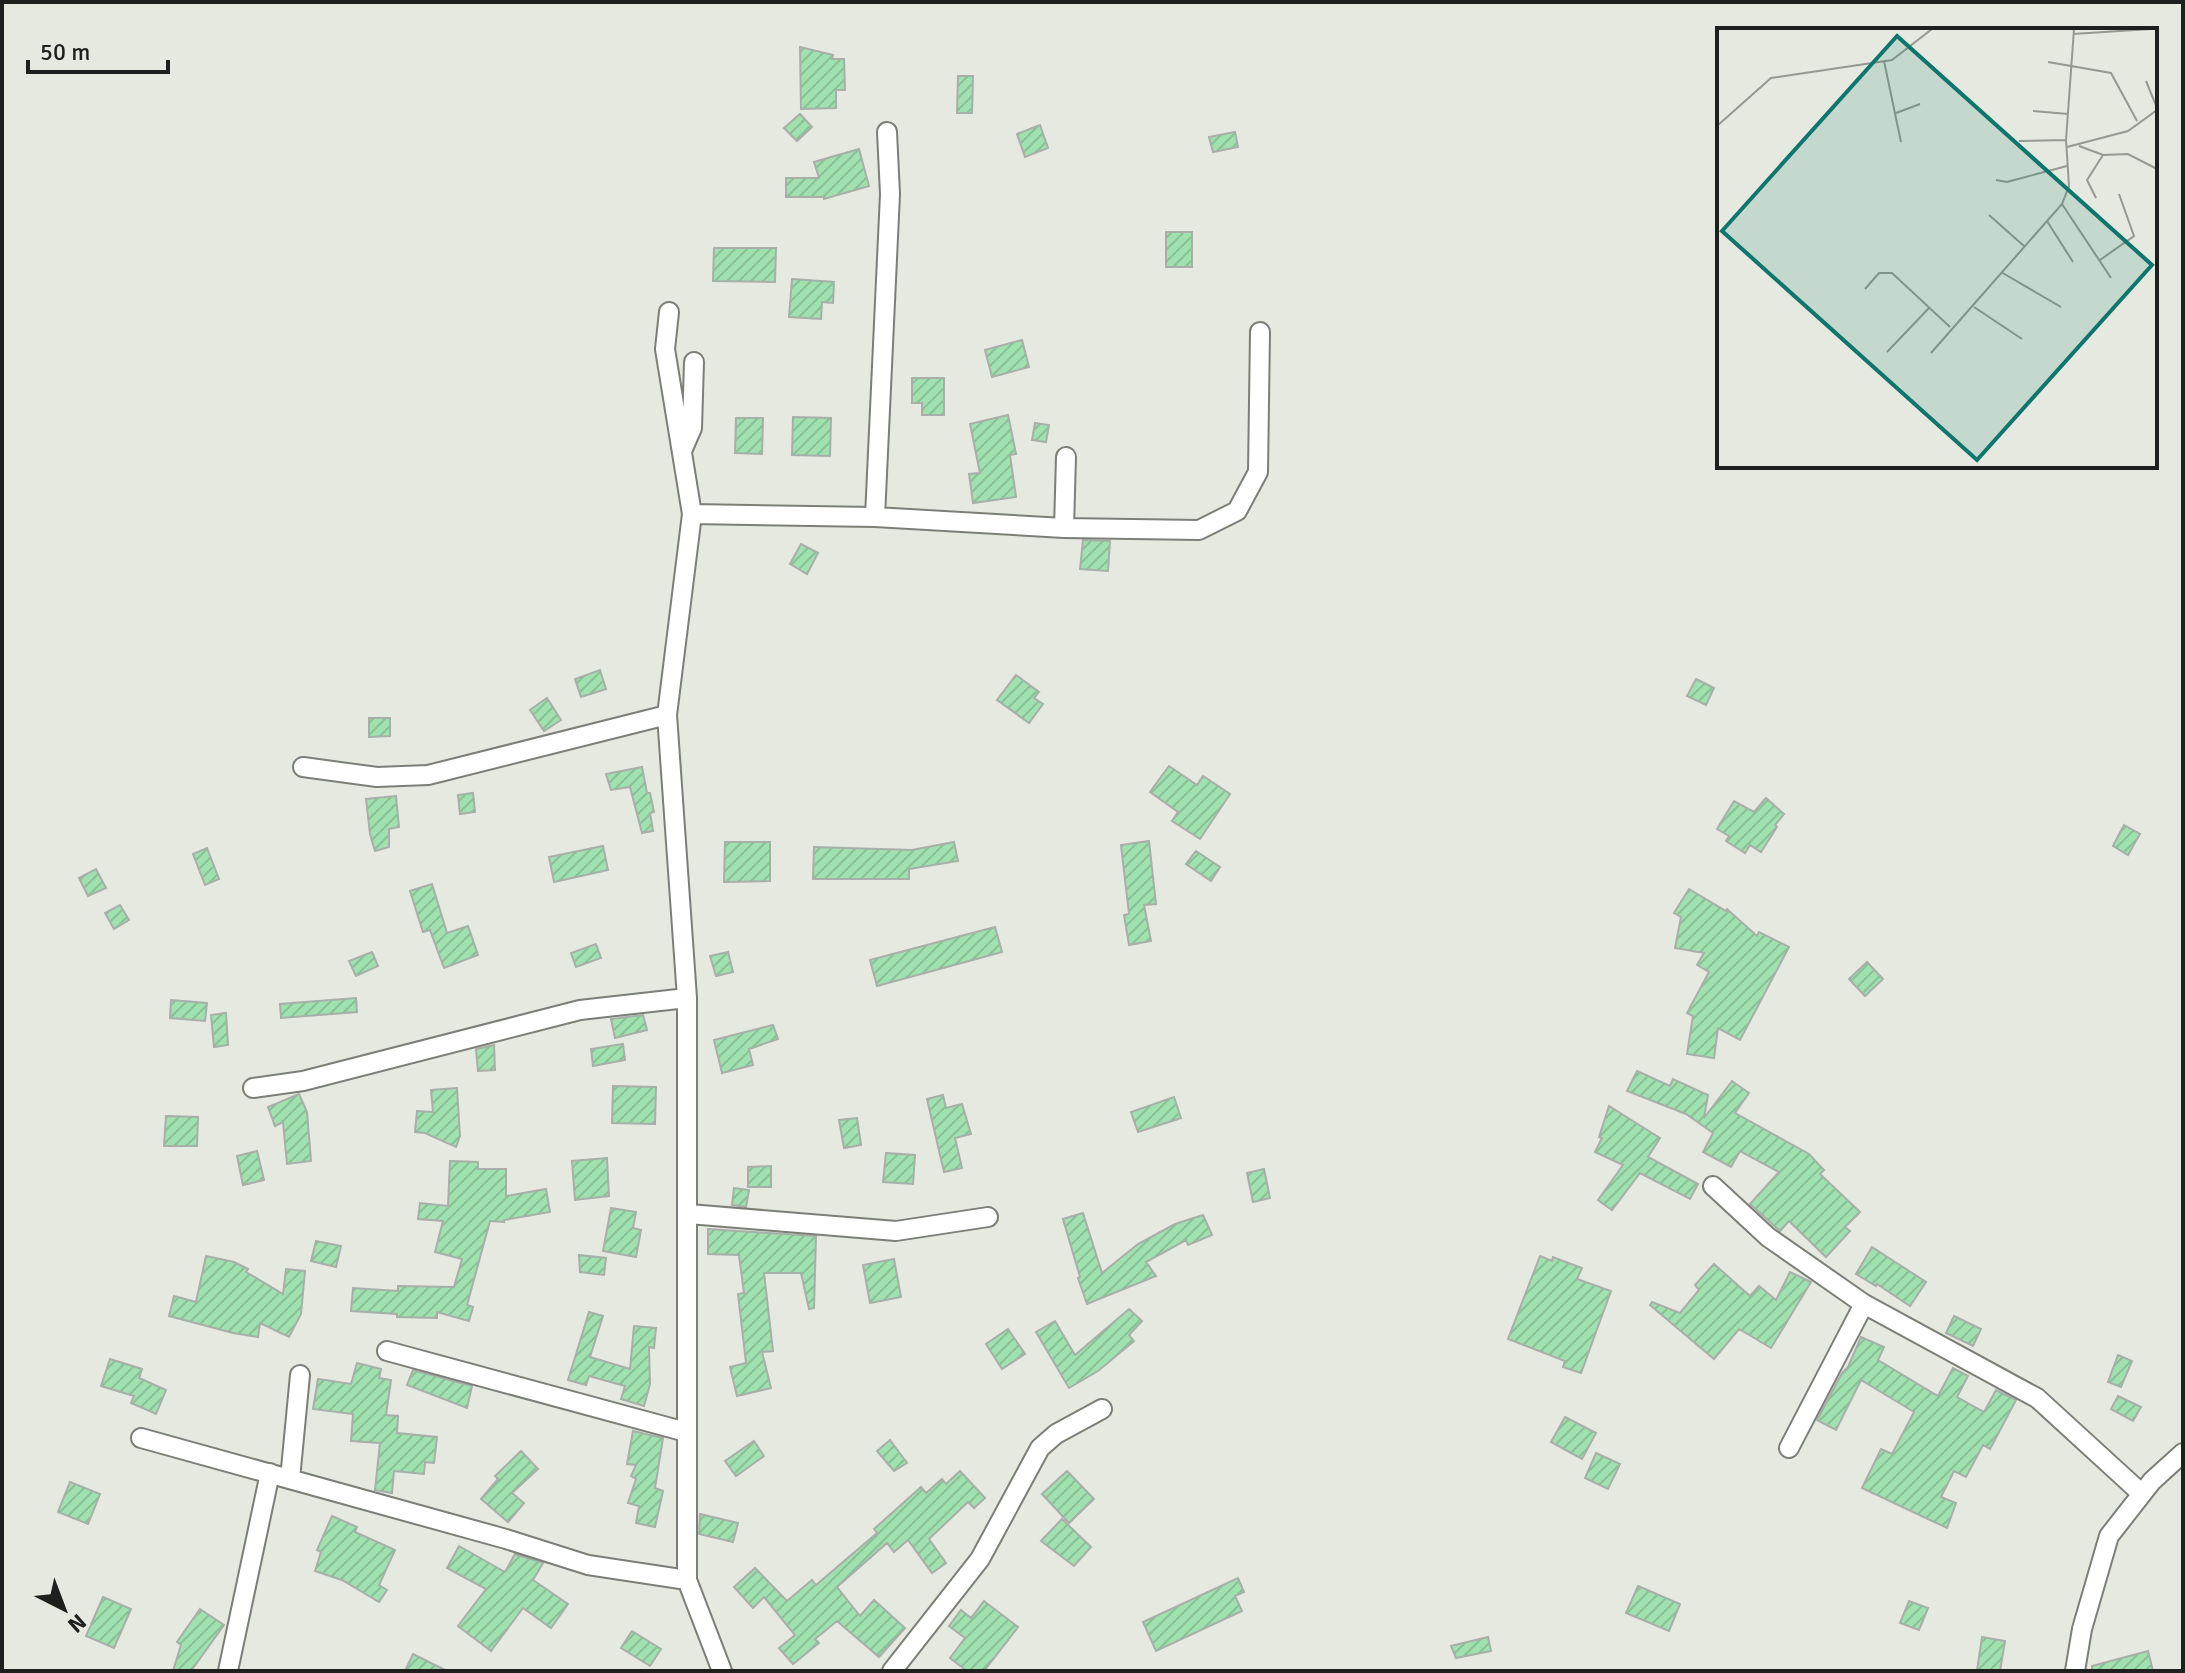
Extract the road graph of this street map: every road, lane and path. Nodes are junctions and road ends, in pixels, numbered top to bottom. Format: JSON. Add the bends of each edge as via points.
{"nodes":[{"id":1,"x":887,"y":132,"type":"dead end"},
{"id":2,"x":669,"y":312,"type":"dead end"},
{"id":3,"x":1260,"y":332,"type":"dead end"},
{"id":4,"x":694,"y":362,"type":"dead end"},
{"id":5,"x":682,"y":451,"type":"junction"},
{"id":6,"x":1066,"y":457,"type":"dead end"},
{"id":7,"x":692,"y":514,"type":"junction"},
{"id":8,"x":875,"y":517,"type":"junction"},
{"id":9,"x":1064,"y":528,"type":"junction"},
{"id":10,"x":667,"y":715,"type":"junction"},
{"id":11,"x":303,"y":767,"type":"dead end"},
{"id":12,"x":687,"y":998,"type":"junction"},
{"id":13,"x":253,"y":1088,"type":"dead end"},
{"id":14,"x":1713,"y":1186,"type":"dead end"},
{"id":15,"x":689,"y":1214,"type":"junction"},
{"id":16,"x":988,"y":1217,"type":"dead end"},
{"id":17,"x":1864,"y":1304,"type":"junction"},
{"id":18,"x":387,"y":1351,"type":"dead end"},
{"id":19,"x":300,"y":1375,"type":"dead end"},
{"id":20,"x":1102,"y":1409,"type":"dead end"},
{"id":21,"x":686,"y":1432,"type":"junction"},
{"id":22,"x":141,"y":1438,"type":"dead end"},
{"id":23,"x":1789,"y":1448,"type":"dead end"},
{"id":24,"x":2183,"y":1453,"type":"edge"},
{"id":25,"x":270,"y":1473,"type":"junction"},
{"id":26,"x":290,"y":1479,"type":"junction"},
{"id":27,"x":2142,"y":1494,"type":"junction"},
{"id":28,"x":687,"y":1580,"type":"junction"},
{"id":29,"x":228,"y":1671,"type":"edge"},
{"id":30,"x":722,"y":1671,"type":"edge"},
{"id":31,"x":892,"y":1671,"type":"edge"},
{"id":32,"x":2075,"y":1671,"type":"edge"}],
"edges":[{"from":1,"to":8,"type":"street","via":[[890,194]]},
{"from":2,"to":5,"type":"street","via":[[665,349]]},
{"from":3,"to":9,"type":"street","via":[[1258,472],[1237,511],[1199,530]]},
{"from":4,"to":5,"type":"street","via":[[692,428]]},
{"from":5,"to":7,"type":"street"},
{"from":6,"to":9,"type":"street"},
{"from":7,"to":8,"type":"street"},
{"from":7,"to":10,"type":"street"},
{"from":8,"to":9,"type":"street"},
{"from":10,"to":11,"type":"street","via":[[428,775],[377,777]]},
{"from":10,"to":12,"type":"street"},
{"from":12,"to":13,"type":"street","via":[[580,1010],[303,1081]]},
{"from":12,"to":15,"type":"street"},
{"from":14,"to":17,"type":"street","via":[[1768,1237]]},
{"from":15,"to":16,"type":"street","via":[[896,1231]]},
{"from":15,"to":21,"type":"street"},
{"from":17,"to":23,"type":"street"},
{"from":17,"to":27,"type":"street","via":[[2037,1398]]},
{"from":18,"to":21,"type":"street"},
{"from":19,"to":26,"type":"street"},
{"from":20,"to":31,"type":"street","via":[[1040,1448],[980,1559]]},
{"from":21,"to":28,"type":"street"},
{"from":22,"to":25,"type":"street"},
{"from":24,"to":27,"type":"street"},
{"from":25,"to":26,"type":"street"},
{"from":25,"to":29,"type":"street"},
{"from":26,"to":28,"type":"street","via":[[588,1565]]},
{"from":27,"to":32,"type":"street","via":[[2109,1536]]},
{"from":28,"to":30,"type":"street"}]}
